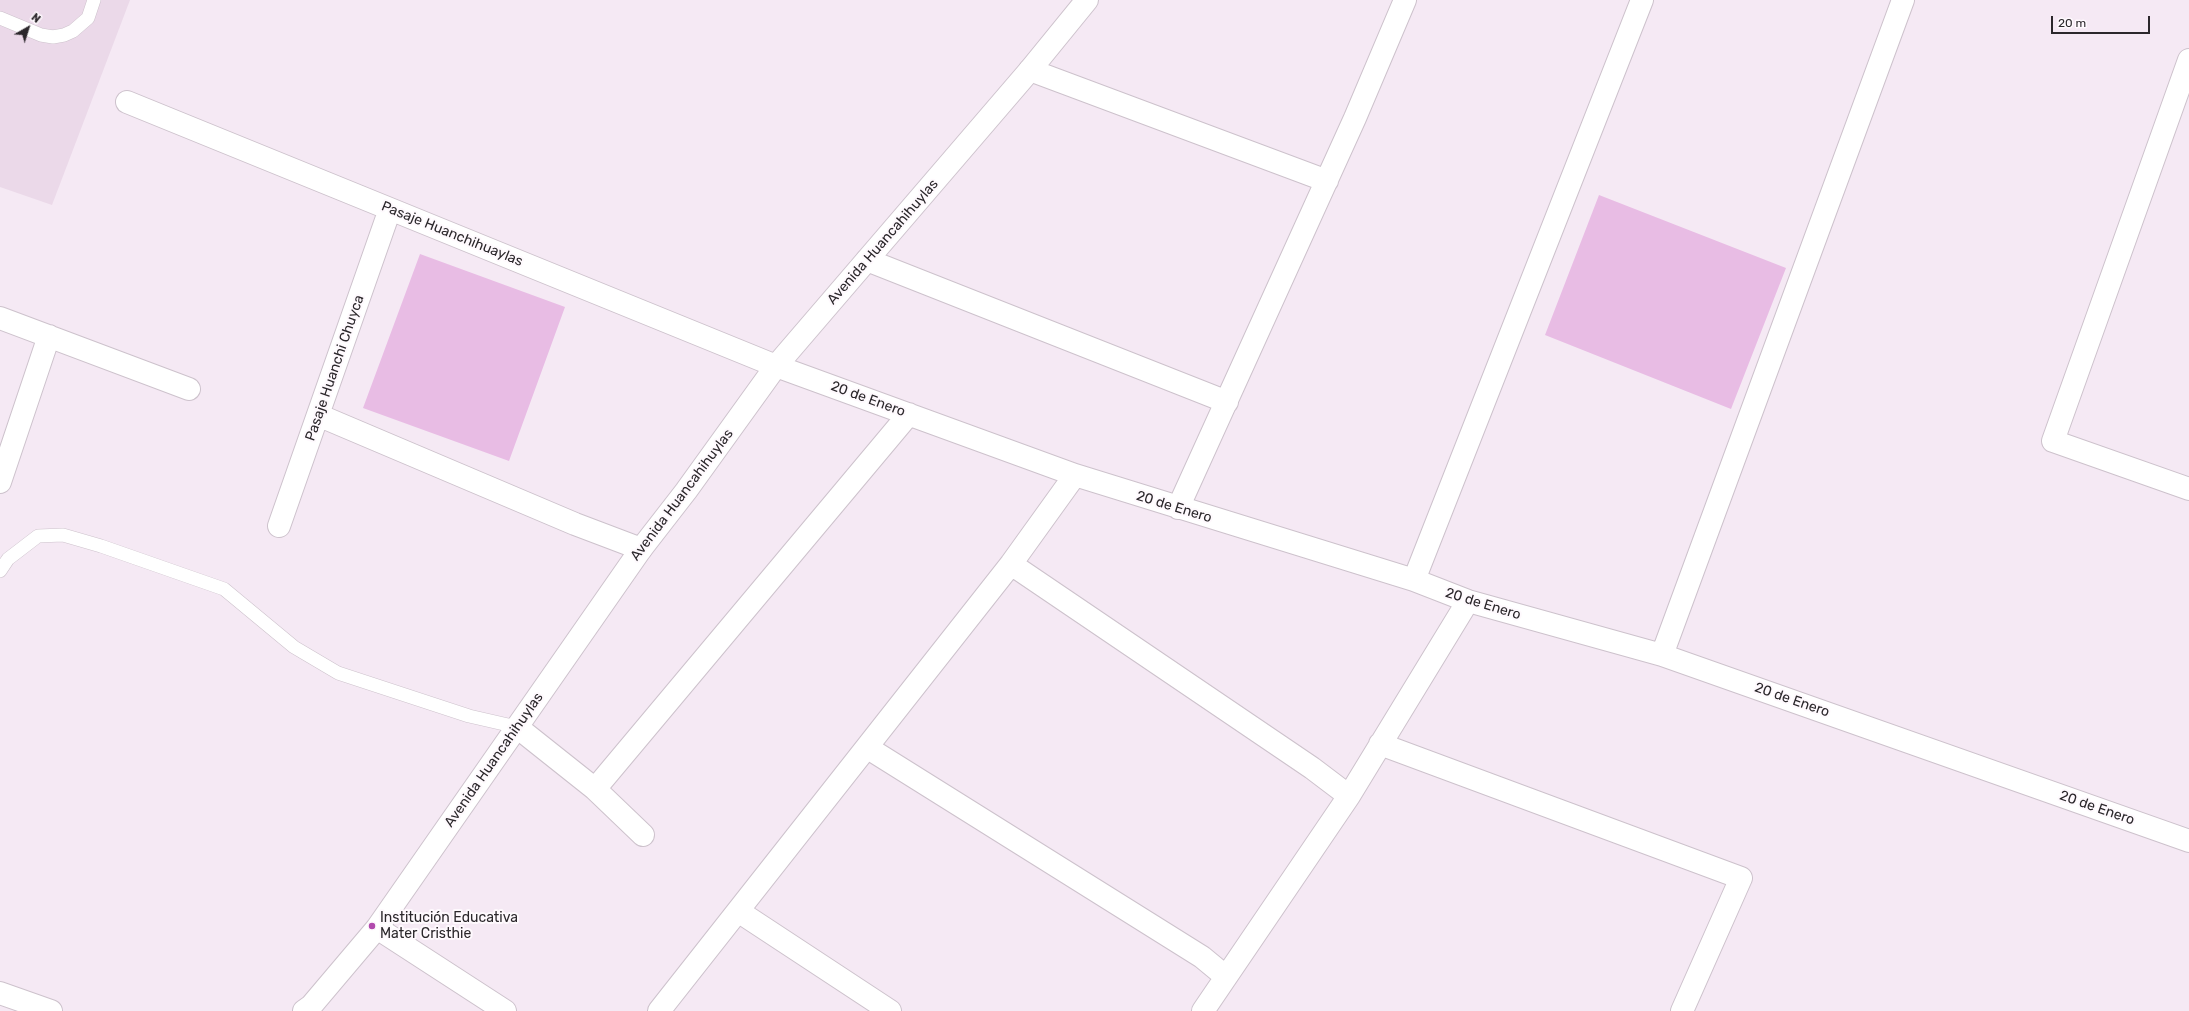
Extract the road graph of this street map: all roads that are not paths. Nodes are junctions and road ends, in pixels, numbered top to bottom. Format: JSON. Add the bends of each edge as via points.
{"nodes":[{"id":1,"x":94,"y":0,"type":"edge"},
{"id":2,"x":1086,"y":0,"type":"edge"},
{"id":3,"x":1406,"y":0,"type":"edge"},
{"id":4,"x":1642,"y":0,"type":"edge"},
{"id":5,"x":1903,"y":0,"type":"edge"},
{"id":6,"x":0,"y":18,"type":"edge"},
{"id":7,"x":2189,"y":60,"type":"edge"},
{"id":8,"x":1030,"y":70,"type":"junction"},
{"id":9,"x":127,"y":102,"type":"dead end"},
{"id":10,"x":1327,"y":181,"type":"junction"},
{"id":11,"x":390,"y":210,"type":"junction"},
{"id":12,"x":867,"y":260,"type":"junction"},
{"id":13,"x":0,"y":318,"type":"edge"},
{"id":14,"x":49,"y":336,"type":"junction"},
{"id":15,"x":776,"y":366,"type":"junction"},
{"id":16,"x":189,"y":389,"type":"dead end"},
{"id":17,"x":1227,"y":402,"type":"junction"},
{"id":18,"x":909,"y":414,"type":"junction"},
{"id":19,"x":318,"y":415,"type":"junction"},
{"id":20,"x":1075,"y":475,"type":"junction"},
{"id":21,"x":0,"y":482,"type":"edge"},
{"id":22,"x":2189,"y":489,"type":"edge"},
{"id":23,"x":1178,"y":508,"type":"junction"},
{"id":24,"x":279,"y":526,"type":"dead end"},
{"id":25,"x":641,"y":549,"type":"junction"},
{"id":26,"x":1011,"y":564,"type":"junction"},
{"id":27,"x":0,"y":571,"type":"edge"},
{"id":28,"x":1414,"y":580,"type":"junction"},
{"id":29,"x":1468,"y":601,"type":"junction"},
{"id":30,"x":1662,"y":655,"type":"junction"},
{"id":31,"x":517,"y":728,"type":"junction"},
{"id":32,"x":1380,"y":744,"type":"junction"},
{"id":33,"x":868,"y":748,"type":"junction"},
{"id":34,"x":595,"y":789,"type":"junction"},
{"id":35,"x":1349,"y":796,"type":"junction"},
{"id":36,"x":643,"y":835,"type":"dead end"},
{"id":37,"x":2189,"y":841,"type":"edge"},
{"id":38,"x":738,"y":911,"type":"junction"},
{"id":39,"x":377,"y":928,"type":"junction"},
{"id":40,"x":1225,"y":976,"type":"junction"},
{"id":41,"x":0,"y":993,"type":"edge"},
{"id":42,"x":51,"y":1011,"type":"edge"},
{"id":43,"x":304,"y":1011,"type":"edge"},
{"id":44,"x":505,"y":1011,"type":"edge"},
{"id":45,"x":659,"y":1011,"type":"edge"},
{"id":46,"x":890,"y":1011,"type":"edge"},
{"id":47,"x":1203,"y":1011,"type":"edge"},
{"id":48,"x":1682,"y":1011,"type":"edge"}],
"edges":[{"from":1,"to":6,"type":"lane","via":[[88,18],[64,35],[41,35]]},
{"from":2,"to":8,"type":"street","name":"Avenida Huancahihuylas"},
{"from":3,"to":10,"type":"street"},
{"from":4,"to":28,"type":"street"},
{"from":5,"to":30,"type":"street"},
{"from":7,"to":22,"type":"street","via":[[2053,441]]},
{"from":8,"to":10,"type":"street"},
{"from":8,"to":12,"type":"street","name":"Avenida Huancahihuylas"},
{"from":9,"to":11,"type":"street","name":"Pasaje Huanchihuaylas"},
{"from":10,"to":17,"type":"street"},
{"from":11,"to":15,"type":"street","name":"Pasaje Huanchihuaylas"},
{"from":11,"to":19,"type":"street","name":"Pasaje Huanchi Chuyca"},
{"from":12,"to":15,"type":"street","name":"Avenida Huancahihuylas"},
{"from":12,"to":17,"type":"street"},
{"from":13,"to":14,"type":"street"},
{"from":14,"to":16,"type":"street"},
{"from":14,"to":21,"type":"street"},
{"from":15,"to":18,"type":"street","name":"20 de Enero"},
{"from":15,"to":25,"type":"street","name":"Avenida Huancahihuylas"},
{"from":17,"to":23,"type":"street"},
{"from":18,"to":20,"type":"street","name":"20 de Enero"},
{"from":18,"to":34,"type":"street"},
{"from":19,"to":24,"type":"street","name":"Pasaje Huanchi Chuyca"},
{"from":19,"to":25,"type":"street","via":[[575,524]]},
{"from":20,"to":23,"type":"street","name":"20 de Enero"},
{"from":20,"to":26,"type":"street"},
{"from":23,"to":28,"type":"street","name":"20 de Enero"},
{"from":25,"to":31,"type":"street","name":"Avenida Huancahihuylas"},
{"from":26,"to":33,"type":"street"},
{"from":26,"to":35,"type":"street","via":[[1312,768]]},
{"from":27,"to":31,"type":"lane","via":[[8,559],[38,536],[63,535],[101,546],[224,589],[294,647],[338,673],[470,716]]},
{"from":28,"to":29,"type":"street","name":"20 de Enero"},
{"from":29,"to":30,"type":"street","name":"20 de Enero"},
{"from":29,"to":32,"type":"street"},
{"from":30,"to":37,"type":"street","name":"20 de Enero"},
{"from":31,"to":34,"type":"street"},
{"from":31,"to":39,"type":"street","name":"Avenida Huancahihuylas"},
{"from":32,"to":35,"type":"street"},
{"from":32,"to":48,"type":"street","via":[[1740,878]]},
{"from":33,"to":38,"type":"street"},
{"from":33,"to":40,"type":"street","via":[[1202,957]]},
{"from":34,"to":36,"type":"street"},
{"from":35,"to":40,"type":"street"},
{"from":38,"to":45,"type":"street"},
{"from":38,"to":46,"type":"street"},
{"from":39,"to":43,"type":"street","name":"Avenida Huancahihuylas"},
{"from":39,"to":44,"type":"street"},
{"from":40,"to":47,"type":"street"},
{"from":41,"to":42,"type":"street"}]}
